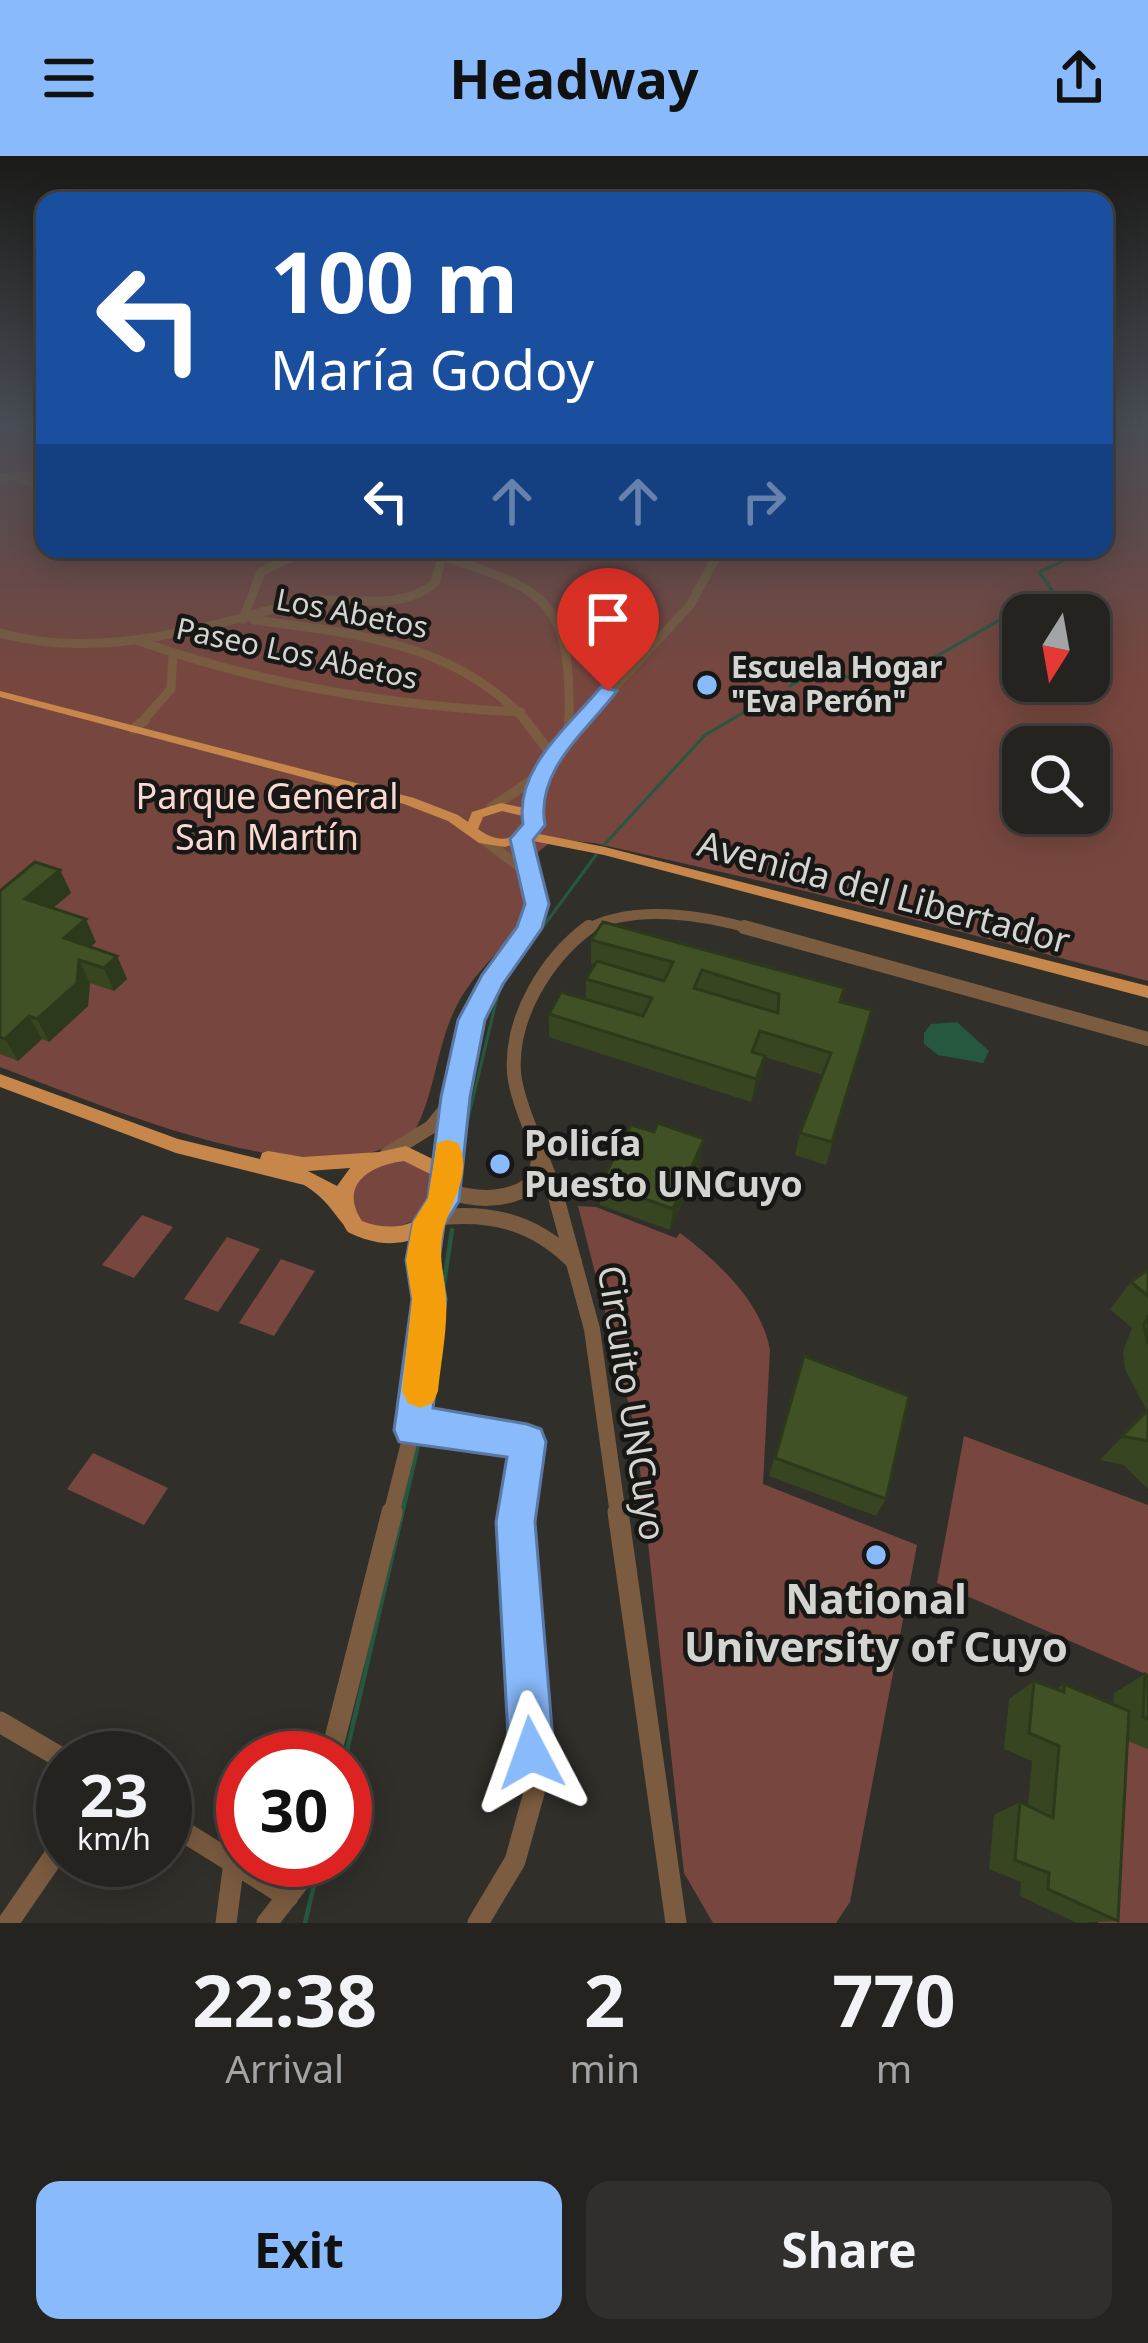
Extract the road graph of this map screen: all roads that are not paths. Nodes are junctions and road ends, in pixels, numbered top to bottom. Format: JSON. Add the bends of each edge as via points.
{"nodes":[{"id":1,"x":288,"y":558,"type":"edge"},
{"id":2,"x":442,"y":558,"type":"edge"},
{"id":3,"x":445,"y":558,"type":"edge"},
{"id":4,"x":716,"y":558,"type":"edge"},
{"id":5,"x":242,"y":619,"type":"junction"},
{"id":6,"x":0,"y":633,"type":"edge"},
{"id":7,"x":137,"y":640,"type":"junction"},
{"id":8,"x":173,"y":654,"type":"junction"},
{"id":9,"x":0,"y":694,"type":"edge"},
{"id":10,"x":521,"y":712,"type":"junction"},
{"id":11,"x":133,"y":729,"type":"junction"},
{"id":12,"x":569,"y":739,"type":"junction"},
{"id":13,"x":554,"y":758,"type":"junction"},
{"id":14,"x":538,"y":776,"type":"junction"},
{"id":15,"x":409,"y":801,"type":"junction"},
{"id":16,"x":488,"y":809,"type":"junction"},
{"id":17,"x":531,"y":817,"type":"junction"},
{"id":18,"x":472,"y":828,"type":"junction"},
{"id":19,"x":524,"y":837,"type":"junction"},
{"id":20,"x":484,"y":840,"type":"junction"},
{"id":21,"x":605,"y":850,"type":"junction"},
{"id":22,"x":528,"y":873,"type":"junction"},
{"id":23,"x":1148,"y":992,"type":"edge"},
{"id":24,"x":1148,"y":1039,"type":"edge"},
{"id":25,"x":0,"y":1080,"type":"edge"},
{"id":26,"x":456,"y":1097,"type":"junction"},
{"id":27,"x":75,"y":1109,"type":"junction"},
{"id":28,"x":538,"y":1148,"type":"junction"},
{"id":29,"x":380,"y":1156,"type":"junction"},
{"id":30,"x":444,"y":1188,"type":"junction"},
{"id":31,"x":346,"y":1217,"type":"junction"},
{"id":32,"x":431,"y":1220,"type":"junction"},
{"id":33,"x":400,"y":1236,"type":"junction"},
{"id":34,"x":422,"y":1260,"type":"junction"},
{"id":35,"x":579,"y":1269,"type":"junction"},
{"id":36,"x":412,"y":1430,"type":"junction"},
{"id":37,"x":0,"y":1722,"type":"edge"},
{"id":38,"x":337,"y":1731,"type":"edge"},
{"id":39,"x":36,"y":1743,"type":"edge"},
{"id":40,"x":36,"y":1882,"type":"edge"},
{"id":41,"x":231,"y":1887,"type":"edge"},
{"id":42,"x":273,"y":1887,"type":"edge"},
{"id":43,"x":295,"y":1887,"type":"edge"},
{"id":44,"x":288,"y":1897,"type":"junction"},
{"id":45,"x":8,"y":1923,"type":"edge"},
{"id":46,"x":226,"y":1923,"type":"edge"},
{"id":47,"x":267,"y":1923,"type":"edge"},
{"id":48,"x":478,"y":1923,"type":"edge"},
{"id":49,"x":676,"y":1923,"type":"edge"}],
"edges":[{"from":1,"to":5,"type":"street","via":[[261,572]]},
{"from":2,"to":5,"type":"street","via":[[435,584],[406,598],[316,601]]},
{"from":3,"to":12,"type":"street","via":[[499,575],[558,618]]},
{"from":4,"to":12,"type":"street","via":[[688,605]]},
{"from":5,"to":7,"type":"street"},
{"from":5,"to":10,"type":"street","name":"Los Abetos","via":[[417,647]]},
{"from":6,"to":7,"type":"street","via":[[72,645]]},
{"from":7,"to":8,"type":"street","name":"Paseo Los Abetos"},
{"from":8,"to":10,"type":"street","name":"Paseo Los Abetos","via":[[374,701]]},
{"from":8,"to":11,"type":"street","via":[[171,693]]},
{"from":9,"to":11,"type":"main road"},
{"from":10,"to":13,"type":"street","name":"Los Abetos"},
{"from":11,"to":15,"type":"main road"},
{"from":12,"to":13,"type":"street"},
{"from":13,"to":14,"type":"street"},
{"from":14,"to":16,"type":"street"},
{"from":14,"to":17,"type":"street"},
{"from":15,"to":16,"type":"main road"},
{"from":15,"to":18,"type":"main road"},
{"from":16,"to":17,"type":"main road","name":"Avenida del Libertador","via":[[512,807]]},
{"from":16,"to":18,"type":"main road"},
{"from":17,"to":19,"type":"main road"},
{"from":17,"to":21,"type":"main road","name":"Avenida del Libertador"},
{"from":18,"to":20,"type":"main road"},
{"from":19,"to":20,"type":"main road","name":"Avenida del Libertador"},
{"from":19,"to":21,"type":"main road","name":"Avenida del Libertador"},
{"from":19,"to":22,"type":"street"},
{"from":20,"to":22,"type":"street"},
{"from":21,"to":23,"type":"main road","name":"Avenida del Libertador"},
{"from":22,"to":26,"type":"street","via":[[534,917],[479,1004]]},
{"from":24,"to":28,"type":"street","name":"Circuito UNCuyo","via":[[717,919],[606,920],[555,953],[519,1026],[514,1074]]},
{"from":25,"to":27,"type":"main road"},
{"from":26,"to":29,"type":"street","via":[[431,1127]]},
{"from":26,"to":30,"type":"street"},
{"from":27,"to":29,"type":"main road","via":[[303,1164]]},
{"from":27,"to":31,"type":"main road","via":[[309,1179],[330,1191]]},
{"from":28,"to":30,"type":"street","via":[[539,1174],[519,1192],[496,1201]]},
{"from":28,"to":35,"type":"street","name":"Circuito UNCuyo"},
{"from":29,"to":30,"type":"main road","via":[[424,1159]]},
{"from":29,"to":31,"type":"main road","via":[[346,1183]]},
{"from":30,"to":32,"type":"main road"},
{"from":31,"to":33,"type":"main road","via":[[368,1234]]},
{"from":32,"to":33,"type":"main road"},
{"from":32,"to":34,"type":"street"},
{"from":32,"to":35,"type":"street","via":[[462,1213],[516,1221],[560,1245]]},
{"from":33,"to":34,"type":"street"},
{"from":34,"to":36,"type":"street","via":[[429,1299]]},
{"from":35,"to":49,"type":"street","name":"Circuito UNCuyo"},
{"from":36,"to":38,"type":"street"},
{"from":36,"to":48,"type":"street","via":[[437,1426],[527,1442],[516,1522],[535,1793],[515,1861]]},
{"from":37,"to":39,"type":"street"},
{"from":40,"to":45,"type":"street"},
{"from":41,"to":46,"type":"street"},
{"from":42,"to":44,"type":"street"},
{"from":43,"to":44,"type":"street"},
{"from":44,"to":47,"type":"street"}]}
